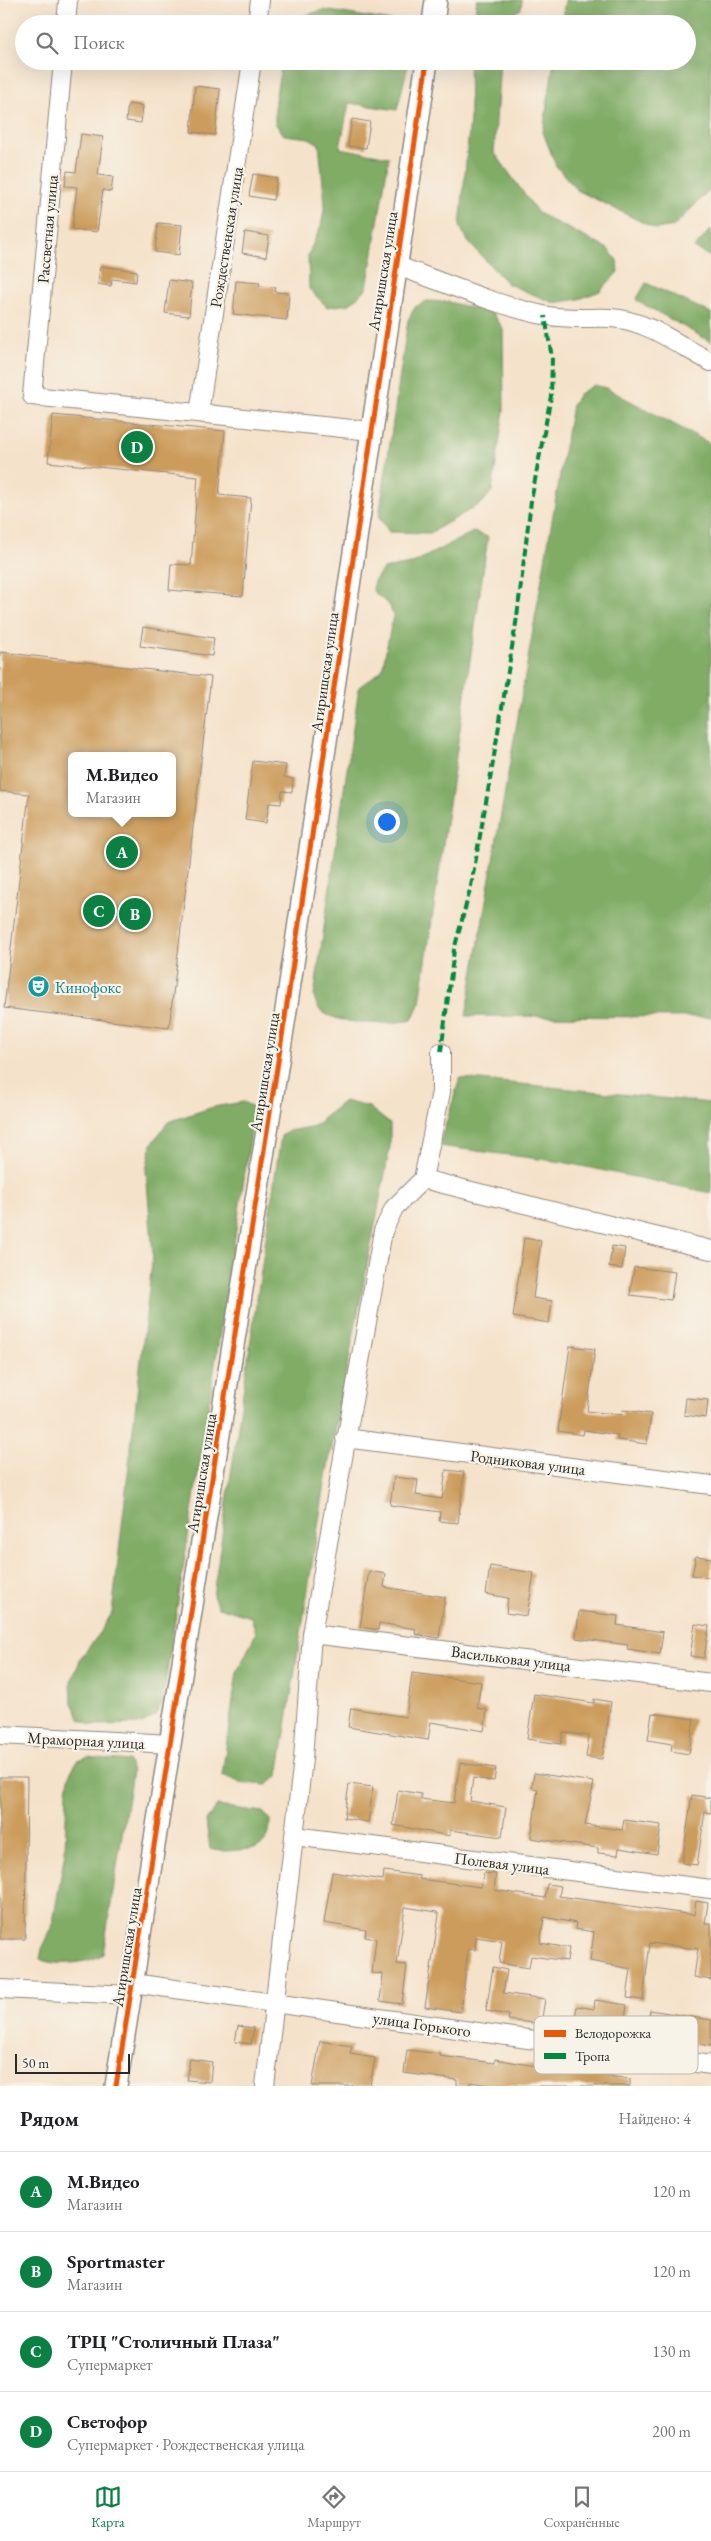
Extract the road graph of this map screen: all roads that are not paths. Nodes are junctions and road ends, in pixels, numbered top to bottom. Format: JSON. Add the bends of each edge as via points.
{"nodes":[{"id":1,"x":260,"y":0,"type":"edge"},
{"id":2,"x":436,"y":0,"type":"edge"},
{"id":3,"x":68,"y":1,"type":"edge"},
{"id":4,"x":67,"y":15,"type":"edge"},
{"id":5,"x":258,"y":15,"type":"edge"},
{"id":6,"x":434,"y":15,"type":"edge"},
{"id":7,"x":61,"y":70,"type":"edge"},
{"id":8,"x":251,"y":70,"type":"edge"},
{"id":9,"x":426,"y":70,"type":"edge"},
{"id":10,"x":395,"y":265,"type":"junction"},
{"id":11,"x":711,"y":362,"type":"edge"},
{"id":12,"x":199,"y":413,"type":"junction"},
{"id":13,"x":371,"y":432,"type":"junction"},
{"id":14,"x":441,"y":1052,"type":"dead end"},
{"id":15,"x":423,"y":1179,"type":"junction"},
{"id":16,"x":711,"y":1250,"type":"edge"},
{"id":17,"x":345,"y":1438,"type":"junction"},
{"id":18,"x":711,"y":1485,"type":"edge"},
{"id":19,"x":312,"y":1634,"type":"junction"},
{"id":20,"x":711,"y":1683,"type":"edge"},
{"id":21,"x":0,"y":1735,"type":"edge"},
{"id":22,"x":171,"y":1744,"type":"junction"},
{"id":23,"x":294,"y":1836,"type":"junction"},
{"id":24,"x":711,"y":1889,"type":"edge"},
{"id":25,"x":0,"y":1989,"type":"edge"},
{"id":26,"x":132,"y":1989,"type":"junction"},
{"id":27,"x":275,"y":2003,"type":"junction"},
{"id":28,"x":534,"y":2040,"type":"edge"},
{"id":29,"x":698,"y":2063,"type":"edge"},
{"id":30,"x":711,"y":2065,"type":"edge"},
{"id":31,"x":116,"y":2086,"type":"edge"},
{"id":32,"x":265,"y":2086,"type":"edge"}],
"edges":[{"from":1,"to":5,"type":"street"},
{"from":2,"to":6,"type":"street"},
{"from":3,"to":4,"type":"street"},
{"from":7,"to":12,"type":"street","name":"Рассветная улица","via":[[32,396]]},
{"from":8,"to":12,"type":"street","name":"Рождественская улица"},
{"from":9,"to":10,"type":"street","name":"Агиришская улица"},
{"from":10,"to":11,"type":"street","via":[[545,316],[612,318],[632,322]]},
{"from":10,"to":13,"type":"street","name":"Агиришская улица"},
{"from":12,"to":13,"type":"street"},
{"from":13,"to":22,"type":"street","name":"Агиришская улица","via":[[287,1008]]},
{"from":14,"to":15,"type":"street","via":[[441,1092]]},
{"from":15,"to":16,"type":"street"},
{"from":15,"to":17,"type":"street","via":[[394,1208],[383,1231]]},
{"from":17,"to":18,"type":"street","name":"Родниковая улица"},
{"from":17,"to":19,"type":"street"},
{"from":19,"to":20,"type":"street","name":"Васильковая улица"},
{"from":19,"to":23,"type":"street"},
{"from":21,"to":22,"type":"street","name":"Мраморная улица"},
{"from":22,"to":26,"type":"street","name":"Агиришская улица"},
{"from":23,"to":24,"type":"street","name":"Полевая улица"},
{"from":23,"to":27,"type":"street"},
{"from":25,"to":26,"type":"street","name":"улица Горького"},
{"from":26,"to":27,"type":"street","name":"улица Горького"},
{"from":26,"to":31,"type":"street","name":"Агиришская улица"},
{"from":27,"to":28,"type":"street","name":"улица Горького"},
{"from":27,"to":32,"type":"street"},
{"from":29,"to":30,"type":"street","name":"улица Горького"}]}
